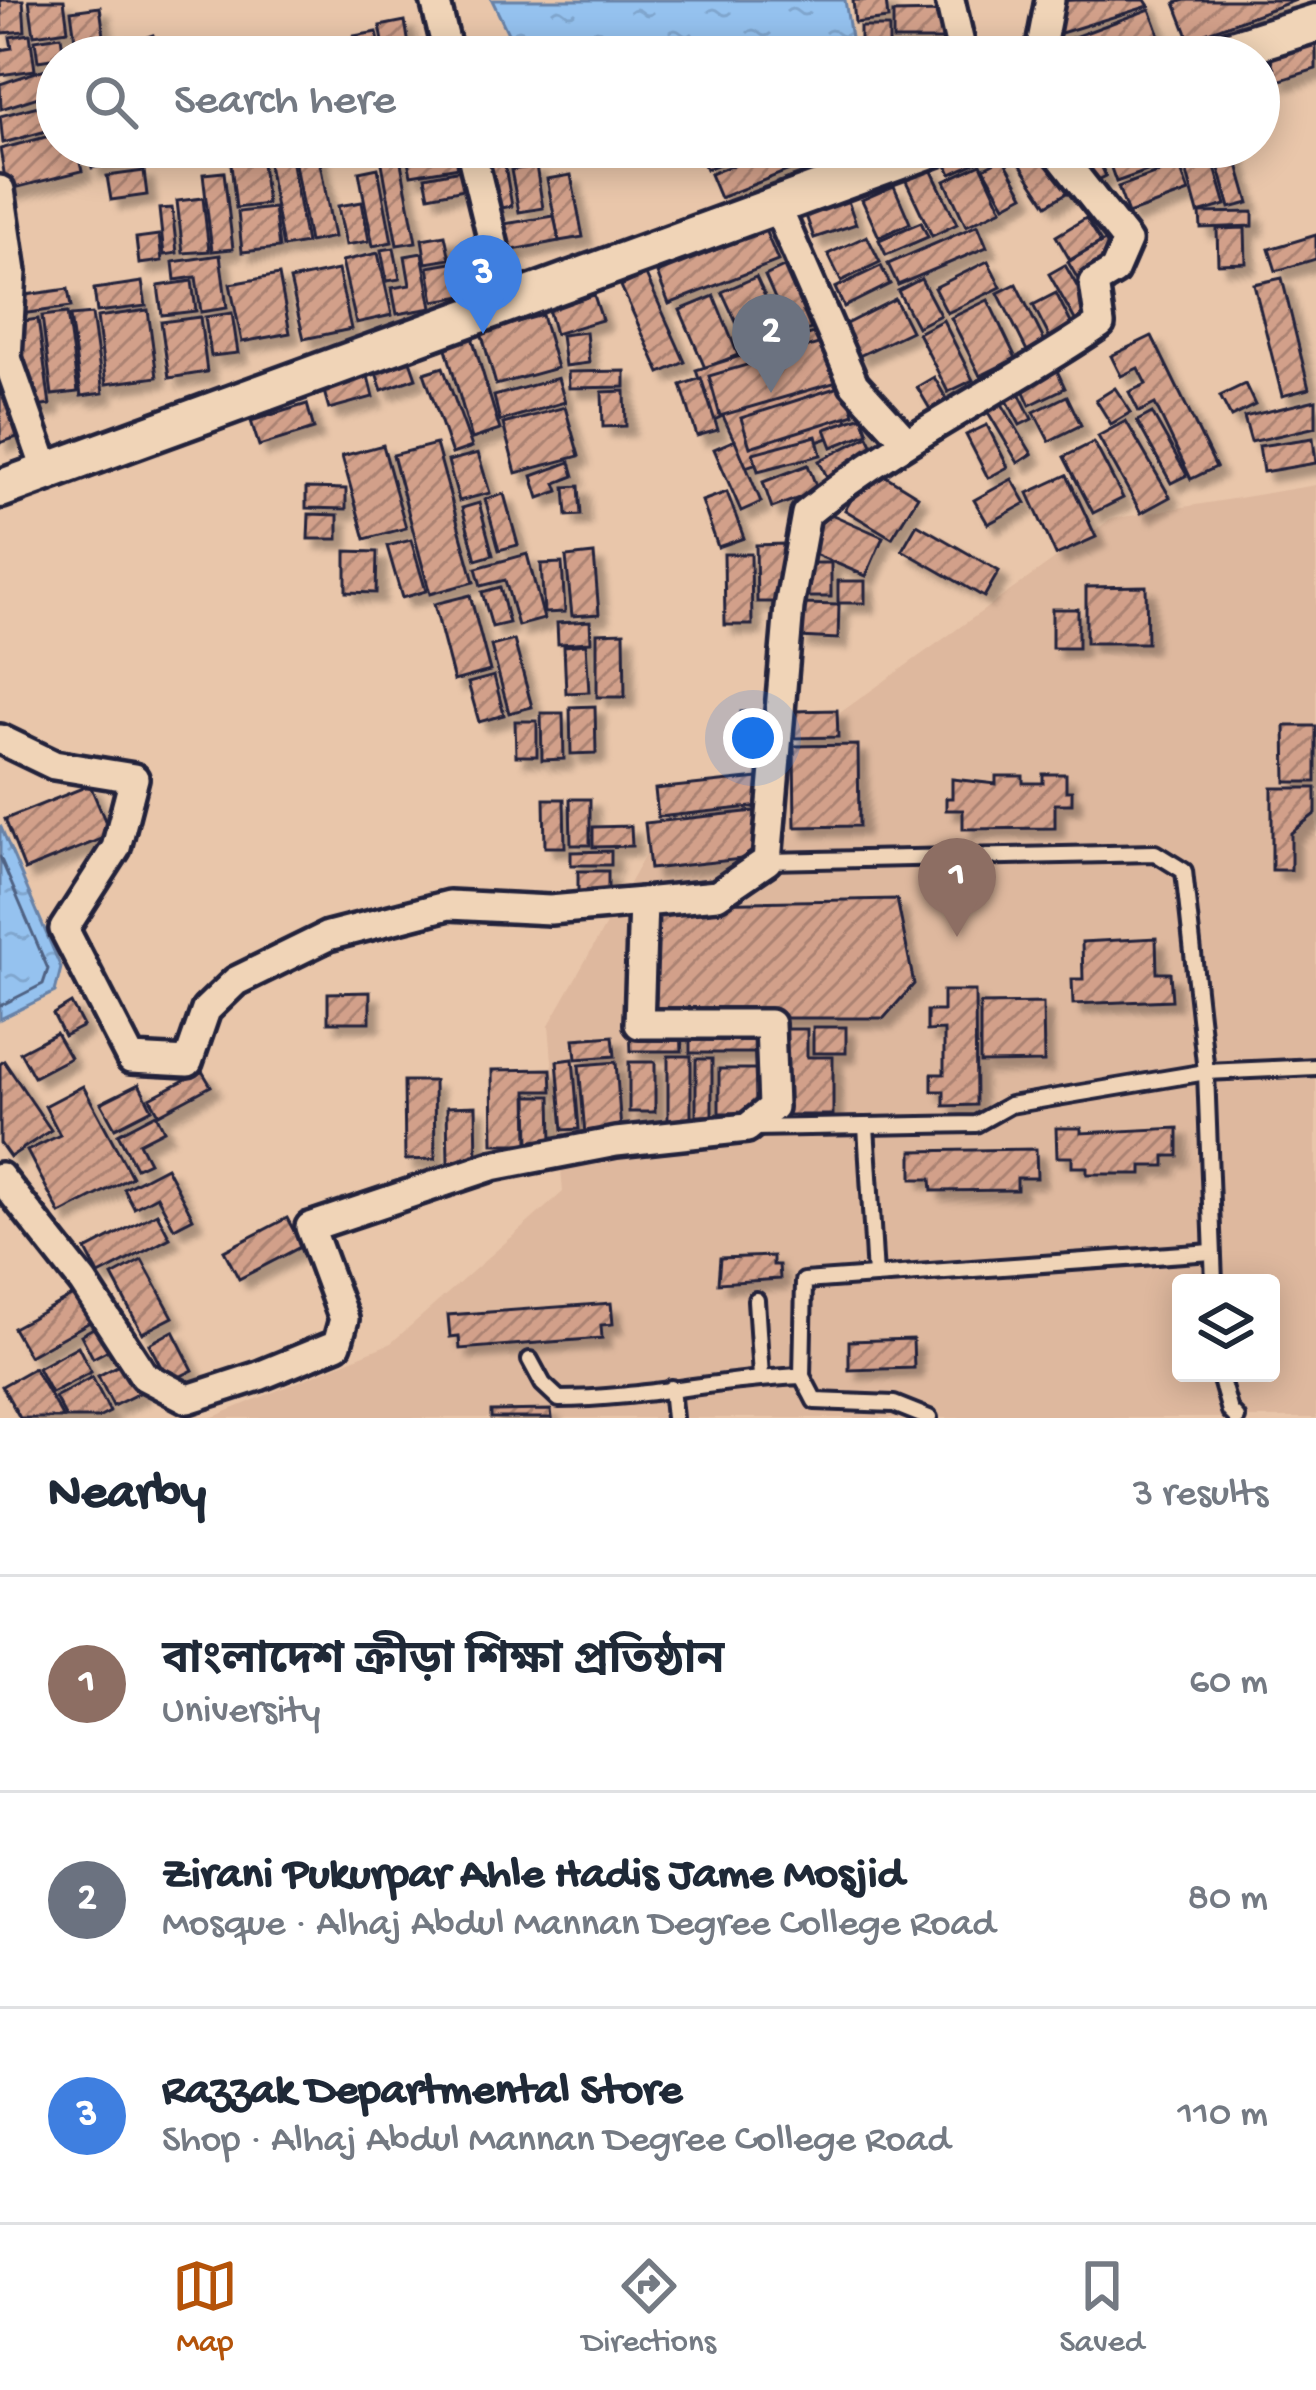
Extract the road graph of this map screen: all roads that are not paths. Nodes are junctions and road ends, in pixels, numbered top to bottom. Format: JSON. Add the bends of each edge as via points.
{"nodes":[{"id":1,"x":435,"y":0,"type":"edge"},
{"id":2,"x":950,"y":0,"type":"edge"},
{"id":3,"x":1050,"y":0,"type":"edge"},
{"id":4,"x":1316,"y":23,"type":"edge"},
{"id":5,"x":443,"y":36,"type":"edge"},
{"id":6,"x":958,"y":36,"type":"edge"},
{"id":7,"x":1043,"y":36,"type":"edge"},
{"id":8,"x":1275,"y":36,"type":"edge"},
{"id":9,"x":475,"y":168,"type":"edge"},
{"id":10,"x":877,"y":168,"type":"edge"},
{"id":11,"x":1070,"y":168,"type":"edge"},
{"id":12,"x":0,"y":190,"type":"edge"},
{"id":13,"x":776,"y":205,"type":"junction"},
{"id":14,"x":508,"y":304,"type":"junction"},
{"id":15,"x":3,"y":357,"type":"edge"},
{"id":16,"x":905,"y":440,"type":"junction"},
{"id":17,"x":47,"y":472,"type":"junction"},
{"id":18,"x":0,"y":489,"type":"edge"},
{"id":19,"x":0,"y":740,"type":"edge"},
{"id":20,"x":767,"y":861,"type":"junction"},
{"id":21,"x":643,"y":902,"type":"junction"},
{"id":22,"x":1316,"y":1067,"type":"edge"},
{"id":23,"x":1206,"y":1072,"type":"junction"},
{"id":24,"x":866,"y":1126,"type":"junction"},
{"id":25,"x":747,"y":1128,"type":"junction"},
{"id":26,"x":0,"y":1177,"type":"edge"},
{"id":27,"x":1212,"y":1252,"type":"junction"},
{"id":28,"x":1213,"y":1274,"type":"edge"},
{"id":29,"x":875,"y":1276,"type":"junction"},
{"id":30,"x":756,"y":1300,"type":"dead end"},
{"id":31,"x":530,"y":1360,"type":"dead end"},
{"id":32,"x":802,"y":1376,"type":"junction"},
{"id":33,"x":761,"y":1377,"type":"junction"},
{"id":34,"x":1222,"y":1382,"type":"edge"},
{"id":35,"x":670,"y":1388,"type":"junction"},
{"id":36,"x":674,"y":1418,"type":"edge"},
{"id":37,"x":929,"y":1418,"type":"edge"},
{"id":38,"x":1237,"y":1418,"type":"edge"}],
"edges":[{"from":1,"to":5,"type":"street"},
{"from":2,"to":6,"type":"street"},
{"from":3,"to":7,"type":"street"},
{"from":4,"to":8,"type":"street"},
{"from":9,"to":14,"type":"street"},
{"from":10,"to":13,"type":"street"},
{"from":11,"to":16,"type":"street","via":[[1127,241],[1114,271],[1094,284],[1100,324]]},
{"from":12,"to":15,"type":"street","via":[[12,272]]},
{"from":13,"to":14,"type":"street"},
{"from":13,"to":16,"type":"street","via":[[854,384]]},
{"from":14,"to":17,"type":"street"},
{"from":15,"to":17,"type":"street"},
{"from":16,"to":20,"type":"street","via":[[806,514],[789,607]]},
{"from":17,"to":18,"type":"street"},
{"from":19,"to":21,"type":"street","via":[[54,765],[134,778],[116,848],[64,929],[130,1059],[188,1062],[206,1010],[236,981],[328,936],[449,905],[550,910]]},
{"from":20,"to":21,"type":"street","via":[[717,895]]},
{"from":20,"to":23,"type":"lane","via":[[1155,853],[1184,871]]},
{"from":21,"to":25,"type":"street","via":[[639,1024],[770,1024],[773,1107]]},
{"from":22,"to":23,"type":"lane"},
{"from":23,"to":24,"type":"lane","via":[[1010,1105],[976,1124]]},
{"from":23,"to":27,"type":"lane"},
{"from":24,"to":25,"type":"lane"},
{"from":24,"to":29,"type":"lane"},
{"from":25,"to":26,"type":"street","via":[[492,1166],[310,1226],[344,1319],[337,1345],[188,1399],[144,1376]]},
{"from":27,"to":28,"type":"lane"},
{"from":27,"to":29,"type":"lane"},
{"from":29,"to":32,"type":"lane","via":[[804,1281]]},
{"from":30,"to":33,"type":"lane"},
{"from":31,"to":35,"type":"lane","via":[[559,1399]]},
{"from":32,"to":33,"type":"lane"},
{"from":32,"to":37,"type":"lane","via":[[815,1400],[894,1404]]},
{"from":33,"to":35,"type":"lane"},
{"from":34,"to":38,"type":"lane"},
{"from":35,"to":36,"type":"lane"}]}
